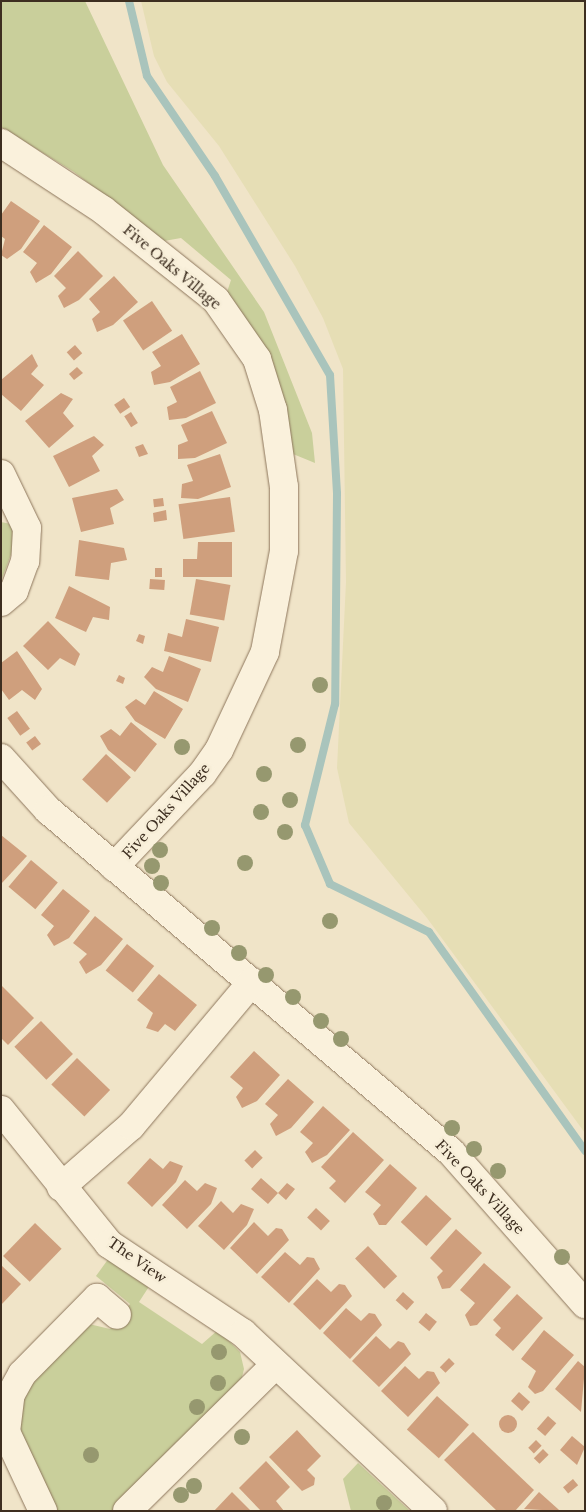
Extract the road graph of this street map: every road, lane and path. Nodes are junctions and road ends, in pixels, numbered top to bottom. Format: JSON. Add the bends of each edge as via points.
{"nodes":[{"id":1,"x":1,"y":144,"type":"edge"},
{"id":2,"x":1,"y":474,"type":"edge"},
{"id":3,"x":1,"y":602,"type":"edge"},
{"id":4,"x":1,"y":758,"type":"edge"},
{"id":5,"x":114,"y":867,"type":"junction"},
{"id":6,"x":252,"y":982,"type":"junction"},
{"id":7,"x":1,"y":1110,"type":"edge"},
{"id":8,"x":61,"y":1186,"type":"junction"},
{"id":9,"x":585,"y":1304,"type":"edge"},
{"id":10,"x":117,"y":1315,"type":"dead end"},
{"id":11,"x":276,"y":1364,"type":"junction"},
{"id":12,"x":42,"y":1511,"type":"edge"},
{"id":13,"x":127,"y":1511,"type":"edge"},
{"id":14,"x":433,"y":1511,"type":"edge"}],
"edges":[{"from":1,"to":5,"type":"street","name":"Five Oaks Village","via":[[103,210],[216,300],[257,359],[273,410],[284,487],[284,551],[264,652],[223,742],[202,774]]},
{"from":2,"to":3,"type":"street","via":[[27,528],[25,561],[14,591]]},
{"from":4,"to":5,"type":"street","name":"Five Oaks Village","via":[[48,810]]},
{"from":5,"to":6,"type":"street","name":"Five Oaks Village"},
{"from":6,"to":8,"type":"street","via":[[132,1126]]},
{"from":6,"to":9,"type":"street","name":"Five Oaks Village","via":[[451,1152]]},
{"from":7,"to":8,"type":"street","name":"The View"},
{"from":8,"to":11,"type":"street","name":"The View","via":[[109,1244],[243,1333]]},
{"from":10,"to":12,"type":"street","via":[[96,1298],[22,1374],[11,1394],[6,1432]]},
{"from":11,"to":13,"type":"street"},
{"from":11,"to":14,"type":"street","name":"The View"}]}
